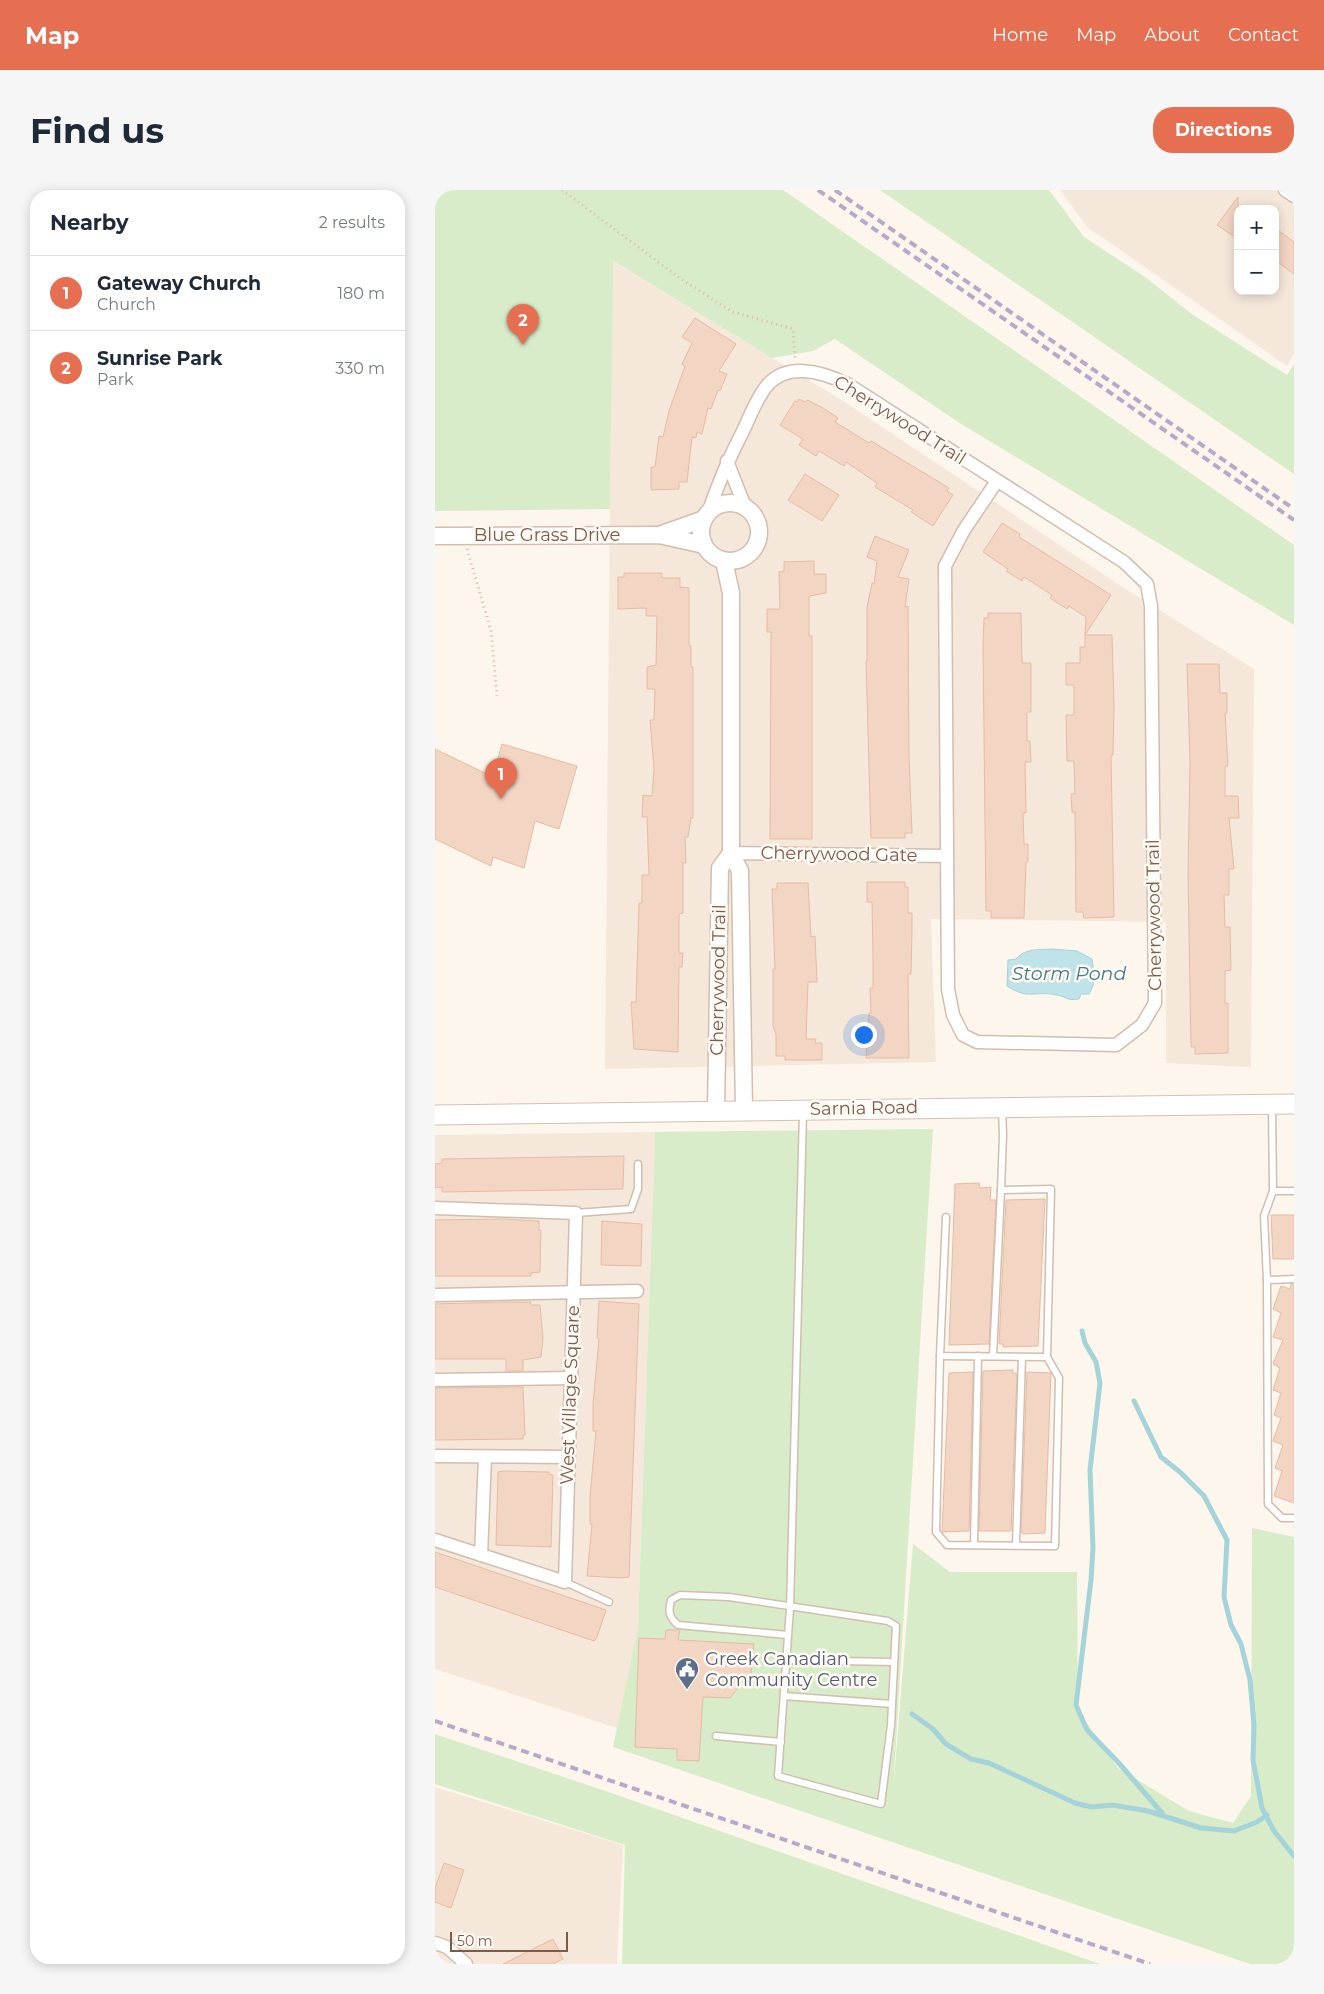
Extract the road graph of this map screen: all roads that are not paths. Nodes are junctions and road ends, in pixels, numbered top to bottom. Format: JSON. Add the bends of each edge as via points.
{"nodes":[{"id":1,"x":1285,"y":190,"type":"edge"},
{"id":2,"x":1294,"y":196,"type":"edge"},
{"id":3,"x":727,"y":461,"type":"junction"},
{"id":4,"x":997,"y":481,"type":"junction"},
{"id":5,"x":745,"y":507,"type":"junction"},
{"id":6,"x":706,"y":516,"type":"junction"},
{"id":7,"x":659,"y":534,"type":"junction"},
{"id":8,"x":435,"y":536,"type":"edge"},
{"id":9,"x":704,"y":545,"type":"junction"},
{"id":10,"x":743,"y":558,"type":"junction"},
{"id":11,"x":724,"y":561,"type":"junction"},
{"id":12,"x":731,"y":593,"type":"junction"},
{"id":13,"x":731,"y":853,"type":"junction"},
{"id":14,"x":947,"y":856,"type":"junction"},
{"id":15,"x":1272,"y":1104,"type":"junction"},
{"id":16,"x":1294,"y":1104,"type":"edge"},
{"id":17,"x":1002,"y":1107,"type":"junction"},
{"id":18,"x":803,"y":1109,"type":"junction"},
{"id":19,"x":716,"y":1110,"type":"junction"},
{"id":20,"x":744,"y":1110,"type":"junction"},
{"id":21,"x":435,"y":1115,"type":"edge"},
{"id":22,"x":638,"y":1164,"type":"dead end"},
{"id":23,"x":1001,"y":1190,"type":"junction"},
{"id":24,"x":1273,"y":1191,"type":"junction"},
{"id":25,"x":1294,"y":1191,"type":"edge"},
{"id":26,"x":435,"y":1208,"type":"edge"},
{"id":27,"x":576,"y":1213,"type":"junction"},
{"id":28,"x":946,"y":1217,"type":"dead end"},
{"id":29,"x":1294,"y":1279,"type":"edge"},
{"id":30,"x":1267,"y":1280,"type":"junction"},
{"id":31,"x":637,"y":1290,"type":"dead end"},
{"id":32,"x":574,"y":1293,"type":"junction"},
{"id":33,"x":435,"y":1294,"type":"edge"},
{"id":34,"x":940,"y":1356,"type":"junction"},
{"id":35,"x":978,"y":1356,"type":"junction"},
{"id":36,"x":993,"y":1356,"type":"junction"},
{"id":37,"x":1022,"y":1357,"type":"junction"},
{"id":38,"x":1047,"y":1357,"type":"junction"},
{"id":39,"x":571,"y":1378,"type":"junction"},
{"id":40,"x":435,"y":1380,"type":"edge"},
{"id":41,"x":435,"y":1456,"type":"edge"},
{"id":42,"x":485,"y":1457,"type":"junction"},
{"id":43,"x":568,"y":1457,"type":"junction"},
{"id":44,"x":1294,"y":1518,"type":"edge"},
{"id":45,"x":435,"y":1540,"type":"edge"},
{"id":46,"x":974,"y":1545,"type":"junction"},
{"id":47,"x":1016,"y":1545,"type":"junction"},
{"id":48,"x":481,"y":1555,"type":"junction"},
{"id":49,"x":565,"y":1582,"type":"junction"},
{"id":50,"x":609,"y":1602,"type":"dead end"},
{"id":51,"x":789,"y":1608,"type":"junction"},
{"id":52,"x":788,"y":1635,"type":"junction"},
{"id":53,"x":786,"y":1660,"type":"junction"},
{"id":54,"x":894,"y":1662,"type":"junction"},
{"id":55,"x":784,"y":1696,"type":"junction"},
{"id":56,"x":892,"y":1704,"type":"junction"},
{"id":57,"x":716,"y":1736,"type":"dead end"},
{"id":58,"x":781,"y":1742,"type":"junction"},
{"id":59,"x":435,"y":1943,"type":"edge"},
{"id":60,"x":465,"y":1964,"type":"edge"}],
"edges":[{"from":1,"to":2,"type":"street"},
{"from":3,"to":4,"type":"street","name":"Cherrywood Trail","via":[[764,390],[773,380],[795,371],[812,370],[849,385]]},
{"from":3,"to":5,"type":"street"},
{"from":3,"to":6,"type":"street","name":"Cherrywood Trail"},
{"from":4,"to":14,"type":"street","name":"Cherrywood Trail","via":[[964,530],[945,566]]},
{"from":4,"to":14,"type":"street","name":"Cherrywood Trail","via":[[1124,562],[1147,584],[1151,606],[1155,1003],[1142,1025],[1117,1045],[977,1042],[963,1035],[953,1015],[949,989]]},
{"from":5,"to":6,"type":"street","via":[[725,503],[716,506]]},
{"from":5,"to":10,"type":"street","via":[[753,513],[760,532],[757,545]]},
{"from":6,"to":7,"type":"street","name":"Blue Grass Drive"},
{"from":6,"to":9,"type":"street","via":[[701,533]]},
{"from":7,"to":8,"type":"street","name":"Blue Grass Drive"},
{"from":7,"to":9,"type":"street","name":"Blue Grass Drive"},
{"from":9,"to":11,"type":"street"},
{"from":10,"to":11,"type":"street"},
{"from":10,"to":12,"type":"street","name":"Cherrywood Trail"},
{"from":11,"to":12,"type":"street","name":"Cherrywood Trail"},
{"from":12,"to":13,"type":"street","name":"Cherrywood Trail"},
{"from":13,"to":14,"type":"street","name":"Cherrywood Gate"},
{"from":13,"to":19,"type":"street","name":"Cherrywood Trail","via":[[720,868]]},
{"from":13,"to":20,"type":"street","name":"Cherrywood Trail","via":[[740,871]]},
{"from":15,"to":16,"type":"main road","name":"Sarnia Road"},
{"from":15,"to":17,"type":"main road","name":"Sarnia Road"},
{"from":15,"to":24,"type":"lane"},
{"from":17,"to":18,"type":"main road","name":"Sarnia Road"},
{"from":17,"to":23,"type":"lane"},
{"from":18,"to":20,"type":"main road","name":"Sarnia Road"},
{"from":18,"to":51,"type":"lane"},
{"from":19,"to":20,"type":"main road","name":"Sarnia Road"},
{"from":19,"to":21,"type":"main road","name":"Sarnia Road"},
{"from":22,"to":27,"type":"lane","via":[[638,1189],[631,1209]]},
{"from":23,"to":36,"type":"lane"},
{"from":23,"to":38,"type":"lane","via":[[1051,1189]]},
{"from":24,"to":25,"type":"lane"},
{"from":24,"to":30,"type":"lane","via":[[1264,1216]]},
{"from":26,"to":27,"type":"street"},
{"from":27,"to":32,"type":"street","name":"West Village Square"},
{"from":28,"to":34,"type":"lane"},
{"from":29,"to":30,"type":"lane"},
{"from":30,"to":44,"type":"lane","via":[[1268,1504],[1282,1518]]},
{"from":31,"to":32,"type":"street"},
{"from":32,"to":33,"type":"street"},
{"from":32,"to":39,"type":"street","name":"West Village Square"},
{"from":34,"to":35,"type":"lane"},
{"from":34,"to":46,"type":"lane","via":[[936,1532],[947,1545]]},
{"from":35,"to":36,"type":"lane"},
{"from":35,"to":46,"type":"lane"},
{"from":36,"to":37,"type":"lane"},
{"from":37,"to":38,"type":"lane"},
{"from":37,"to":47,"type":"lane"},
{"from":38,"to":47,"type":"lane","via":[[1059,1378],[1055,1546]]},
{"from":39,"to":40,"type":"street"},
{"from":39,"to":43,"type":"street","name":"West Village Square"},
{"from":41,"to":42,"type":"street"},
{"from":42,"to":43,"type":"street"},
{"from":42,"to":48,"type":"street"},
{"from":43,"to":49,"type":"street","name":"West Village Square"},
{"from":45,"to":48,"type":"street"},
{"from":46,"to":47,"type":"lane"},
{"from":48,"to":49,"type":"street"},
{"from":49,"to":50,"type":"lane"},
{"from":51,"to":52,"type":"lane"},
{"from":51,"to":52,"type":"lane","via":[[729,1597],[680,1595],[671,1600],[669,1610],[678,1625]]},
{"from":51,"to":54,"type":"lane","via":[[888,1621],[896,1626]]},
{"from":52,"to":53,"type":"lane"},
{"from":53,"to":54,"type":"lane"},
{"from":53,"to":55,"type":"lane"},
{"from":54,"to":56,"type":"lane"},
{"from":55,"to":56,"type":"lane"},
{"from":55,"to":58,"type":"lane"},
{"from":56,"to":58,"type":"lane","via":[[881,1804],[778,1776]]},
{"from":57,"to":58,"type":"lane"},
{"from":59,"to":60,"type":"street","via":[[447,1947]]}]}
